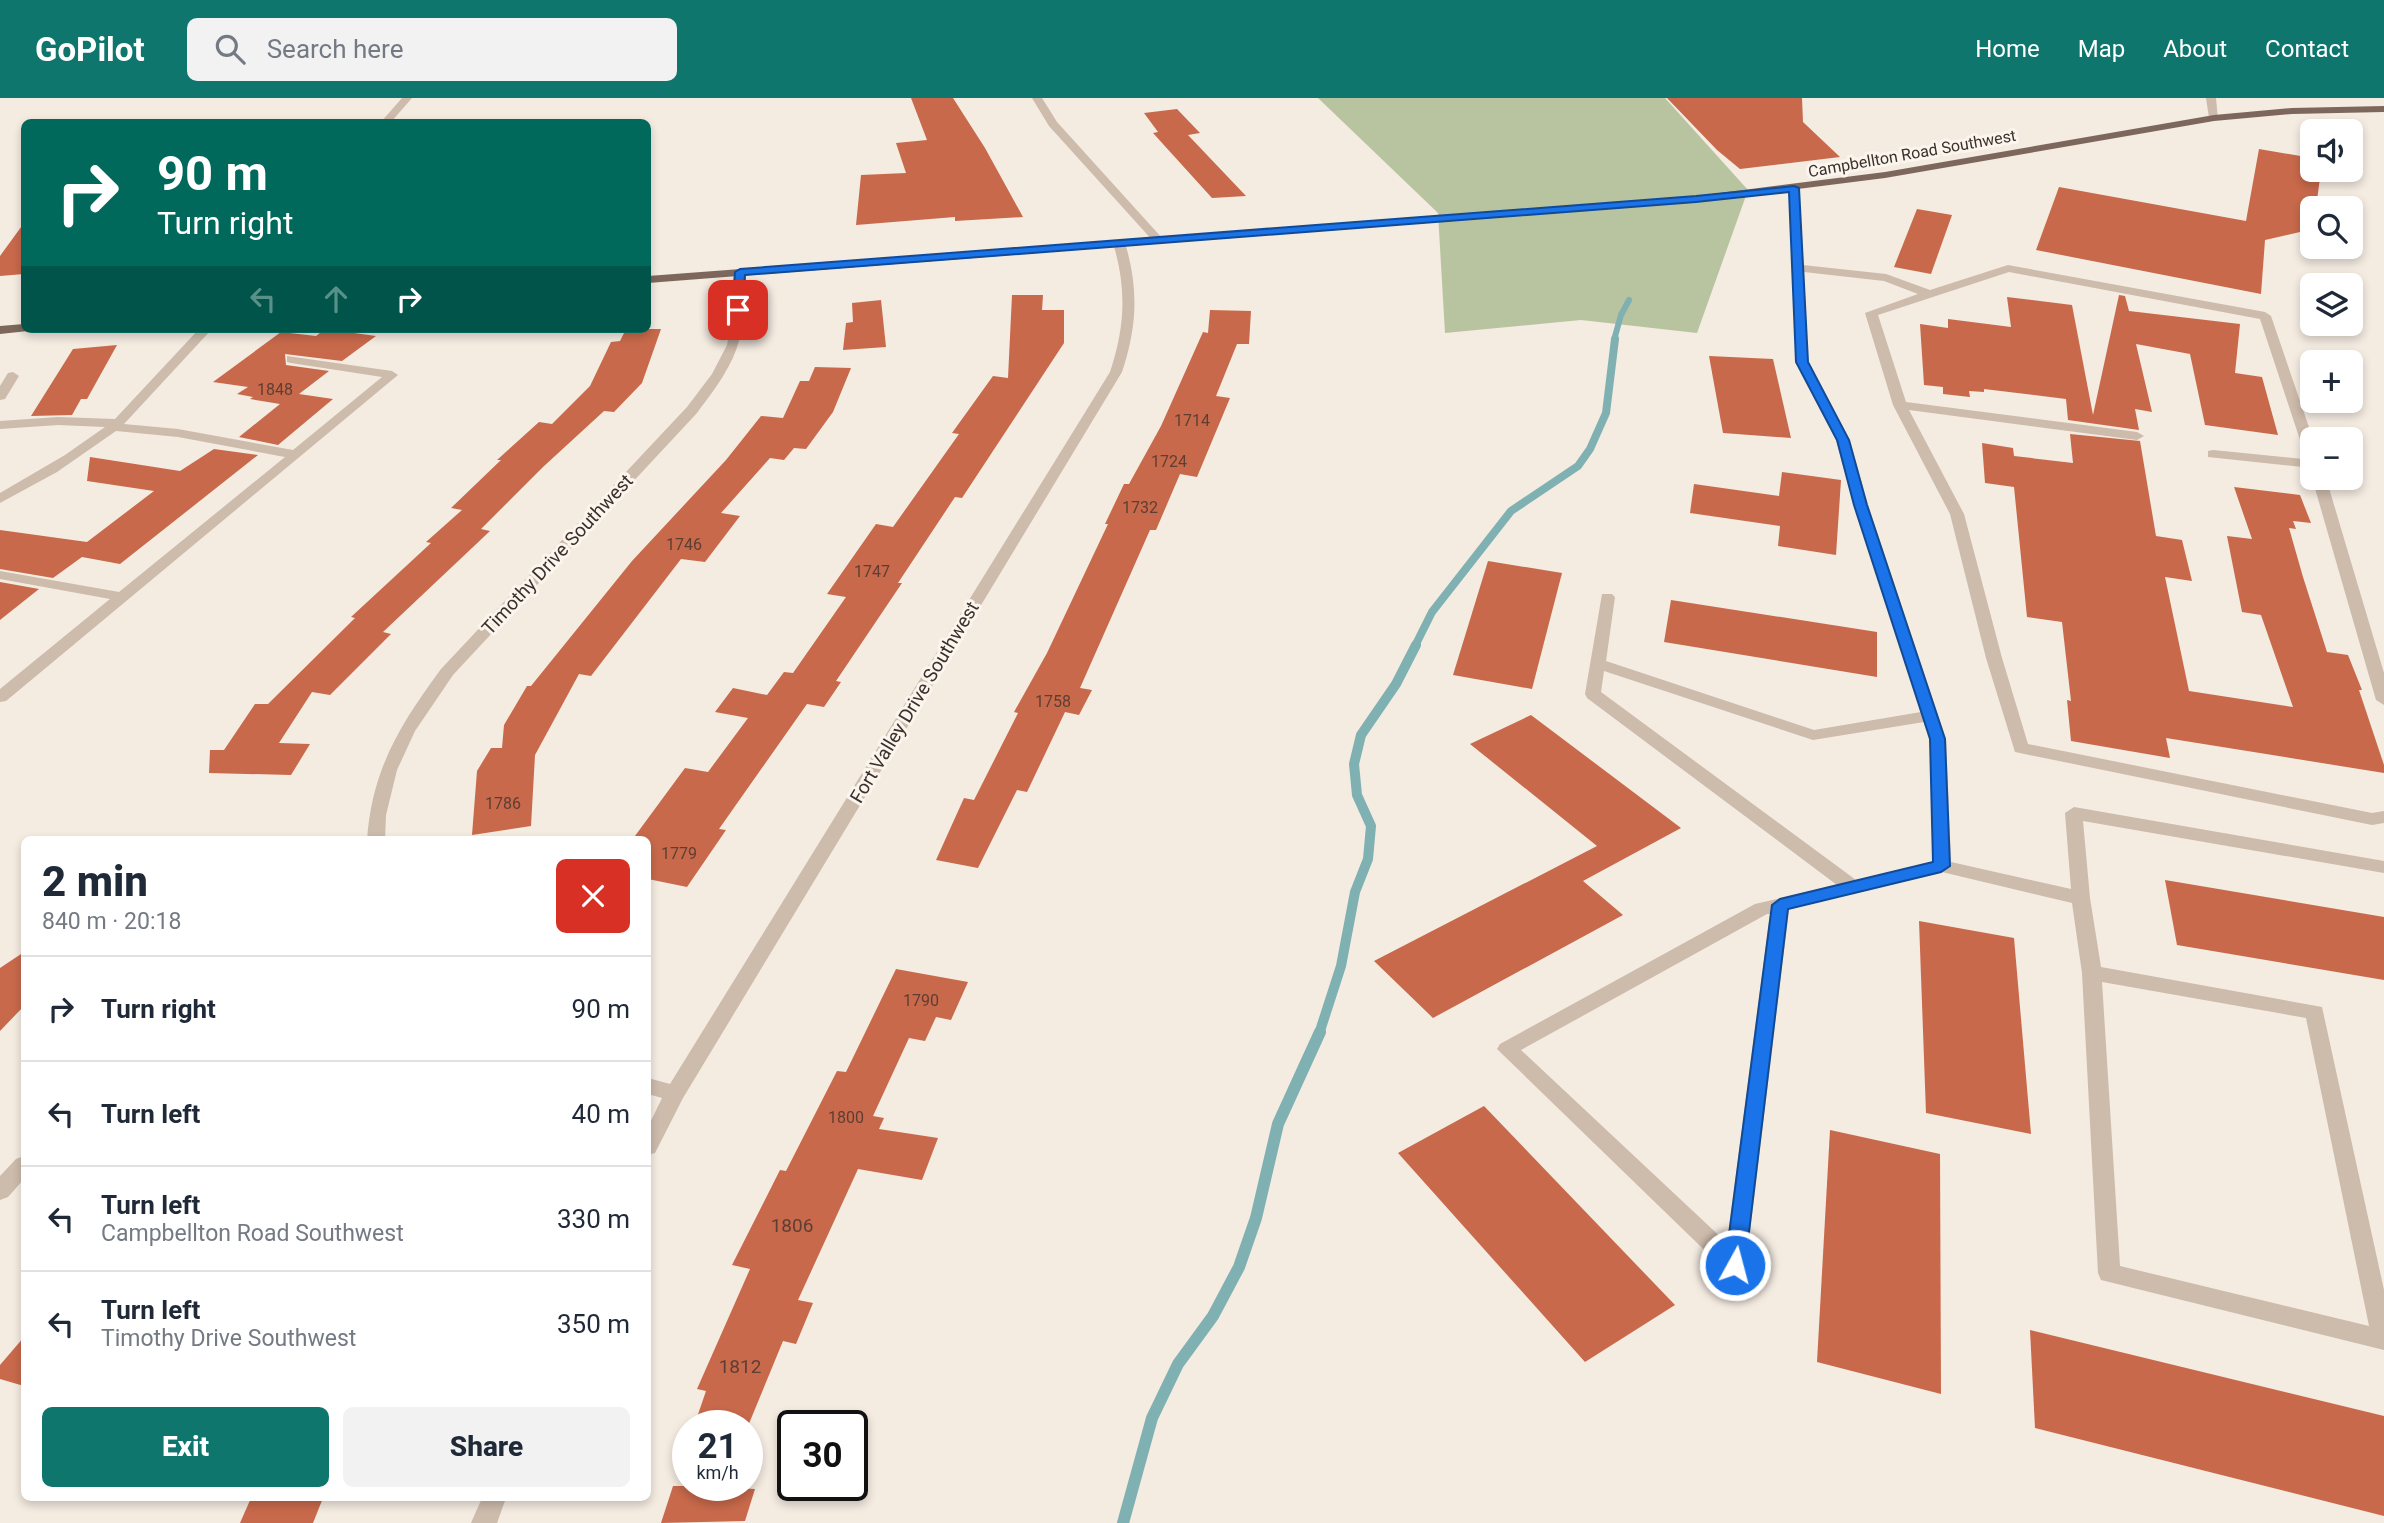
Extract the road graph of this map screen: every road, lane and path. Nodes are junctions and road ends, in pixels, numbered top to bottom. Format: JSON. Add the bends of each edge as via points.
{"nodes":[{"id":1,"x":407,"y":98,"type":"edge"},
{"id":2,"x":1037,"y":98,"type":"edge"},
{"id":3,"x":2211,"y":98,"type":"edge"},
{"id":4,"x":2384,"y":109,"type":"edge"},
{"id":5,"x":2214,"y":118,"type":"junction"},
{"id":6,"x":389,"y":119,"type":"edge"},
{"id":7,"x":1794,"y":188,"type":"junction"},
{"id":8,"x":1158,"y":240,"type":"junction"},
{"id":9,"x":1119,"y":243,"type":"junction"},
{"id":10,"x":1797,"y":268,"type":"junction"},
{"id":11,"x":740,"y":272,"type":"junction"},
{"id":12,"x":651,"y":280,"type":"edge"},
{"id":13,"x":1927,"y":293,"type":"junction"},
{"id":14,"x":21,"y":328,"type":"edge"},
{"id":15,"x":0,"y":330,"type":"edge"},
{"id":16,"x":202,"y":333,"type":"edge"},
{"id":17,"x":291,"y":359,"type":"dead end"},
{"id":18,"x":13,"y":376,"type":"dead end"},
{"id":19,"x":0,"y":396,"type":"edge"},
{"id":20,"x":1900,"y":405,"type":"junction"},
{"id":21,"x":0,"y":425,"type":"edge"},
{"id":22,"x":114,"y":425,"type":"junction"},
{"id":23,"x":2303,"y":427,"type":"edge"},
{"id":24,"x":2137,"y":436,"type":"dead end"},
{"id":25,"x":2213,"y":454,"type":"dead end"},
{"id":26,"x":296,"y":455,"type":"junction"},
{"id":27,"x":2300,"y":463,"type":"edge"},
{"id":28,"x":2323,"y":490,"type":"edge"},
{"id":29,"x":0,"y":499,"type":"edge"},
{"id":30,"x":0,"y":575,"type":"edge"},
{"id":31,"x":122,"y":597,"type":"junction"},
{"id":32,"x":1607,"y":597,"type":"dead end"},
{"id":33,"x":1597,"y":663,"type":"junction"},
{"id":34,"x":0,"y":697,"type":"edge"},
{"id":35,"x":2384,"y":700,"type":"edge"},
{"id":36,"x":1930,"y":716,"type":"junction"},
{"id":37,"x":2384,"y":817,"type":"edge"},
{"id":38,"x":376,"y":836,"type":"edge"},
{"id":39,"x":1941,"y":866,"type":"junction"},
{"id":40,"x":2384,"y":867,"type":"edge"},
{"id":41,"x":1853,"y":887,"type":"junction"},
{"id":42,"x":2081,"y":898,"type":"junction"},
{"id":43,"x":1780,"y":905,"type":"junction"},
{"id":44,"x":2092,"y":973,"type":"junction"},
{"id":45,"x":651,"y":1087,"type":"edge"},
{"id":46,"x":675,"y":1094,"type":"junction"},
{"id":47,"x":651,"y":1141,"type":"edge"},
{"id":48,"x":21,"y":1168,"type":"edge"},
{"id":49,"x":0,"y":1191,"type":"edge"},
{"id":50,"x":493,"y":1501,"type":"edge"},
{"id":51,"x":484,"y":1523,"type":"edge"}],
"edges":[{"from":1,"to":6,"type":"street"},
{"from":2,"to":8,"type":"street","via":[[1053,124]]},
{"from":3,"to":5,"type":"street"},
{"from":4,"to":5,"type":"main road","name":"Campbellton Road Southwest"},
{"from":5,"to":7,"type":"main road","name":"Campbellton Road Southwest"},
{"from":7,"to":8,"type":"main road","name":"Campbellton Road Southwest"},
{"from":7,"to":10,"type":"street"},
{"from":8,"to":9,"type":"main road","name":"Campbellton Road Southwest"},
{"from":9,"to":11,"type":"main road","name":"Campbellton Road Southwest"},
{"from":9,"to":46,"type":"street","name":"Fort Valley Drive Southwest","via":[[1129,273],[1132,304],[1128,338],[1115,372]]},
{"from":10,"to":13,"type":"street","via":[[1886,278]]},
{"from":10,"to":36,"type":"street","via":[[1802,362],[1843,440]]},
{"from":11,"to":12,"type":"main road","name":"Campbellton Road Southwest"},
{"from":11,"to":38,"type":"street","name":"Timothy Drive Southwest","via":[[737,333],[713,383],[447,672],[411,720],[388,765]]},
{"from":13,"to":20,"type":"street","via":[[1871,313]]},
{"from":13,"to":23,"type":"street","via":[[2008,268],[2265,316]]},
{"from":14,"to":15,"type":"main road"},
{"from":16,"to":22,"type":"street"},
{"from":17,"to":26,"type":"street","via":[[392,375]]},
{"from":18,"to":19,"type":"street"},
{"from":20,"to":24,"type":"street"},
{"from":20,"to":37,"type":"street","via":[[1957,514],[2021,748],[2372,819]]},
{"from":21,"to":22,"type":"street","via":[[58,421]]},
{"from":22,"to":26,"type":"street"},
{"from":22,"to":29,"type":"street","via":[[42,476]]},
{"from":25,"to":27,"type":"street"},
{"from":26,"to":31,"type":"street"},
{"from":28,"to":35,"type":"street"},
{"from":30,"to":31,"type":"street"},
{"from":31,"to":34,"type":"street"},
{"from":32,"to":33,"type":"street"},
{"from":33,"to":36,"type":"street","via":[[1813,735]]},
{"from":33,"to":41,"type":"street","via":[[1593,694]]},
{"from":36,"to":39,"type":"street","via":[[1938,739]]},
{"from":39,"to":41,"type":"street"},
{"from":39,"to":42,"type":"street"},
{"from":40,"to":42,"type":"street","via":[[2074,813]]},
{"from":41,"to":43,"type":"street"},
{"from":42,"to":44,"type":"street"},
{"from":43,"to":43,"type":"street","via":[[1762,909],[1507,1049],[1735,1265]]},
{"from":44,"to":44,"type":"street","via":[[2315,1012],[2383,1340],[2109,1273]]},
{"from":45,"to":46,"type":"street"},
{"from":46,"to":47,"type":"street","name":"Fort Valley Drive Southwest"},
{"from":48,"to":49,"type":"street"},
{"from":50,"to":51,"type":"street"}]}
